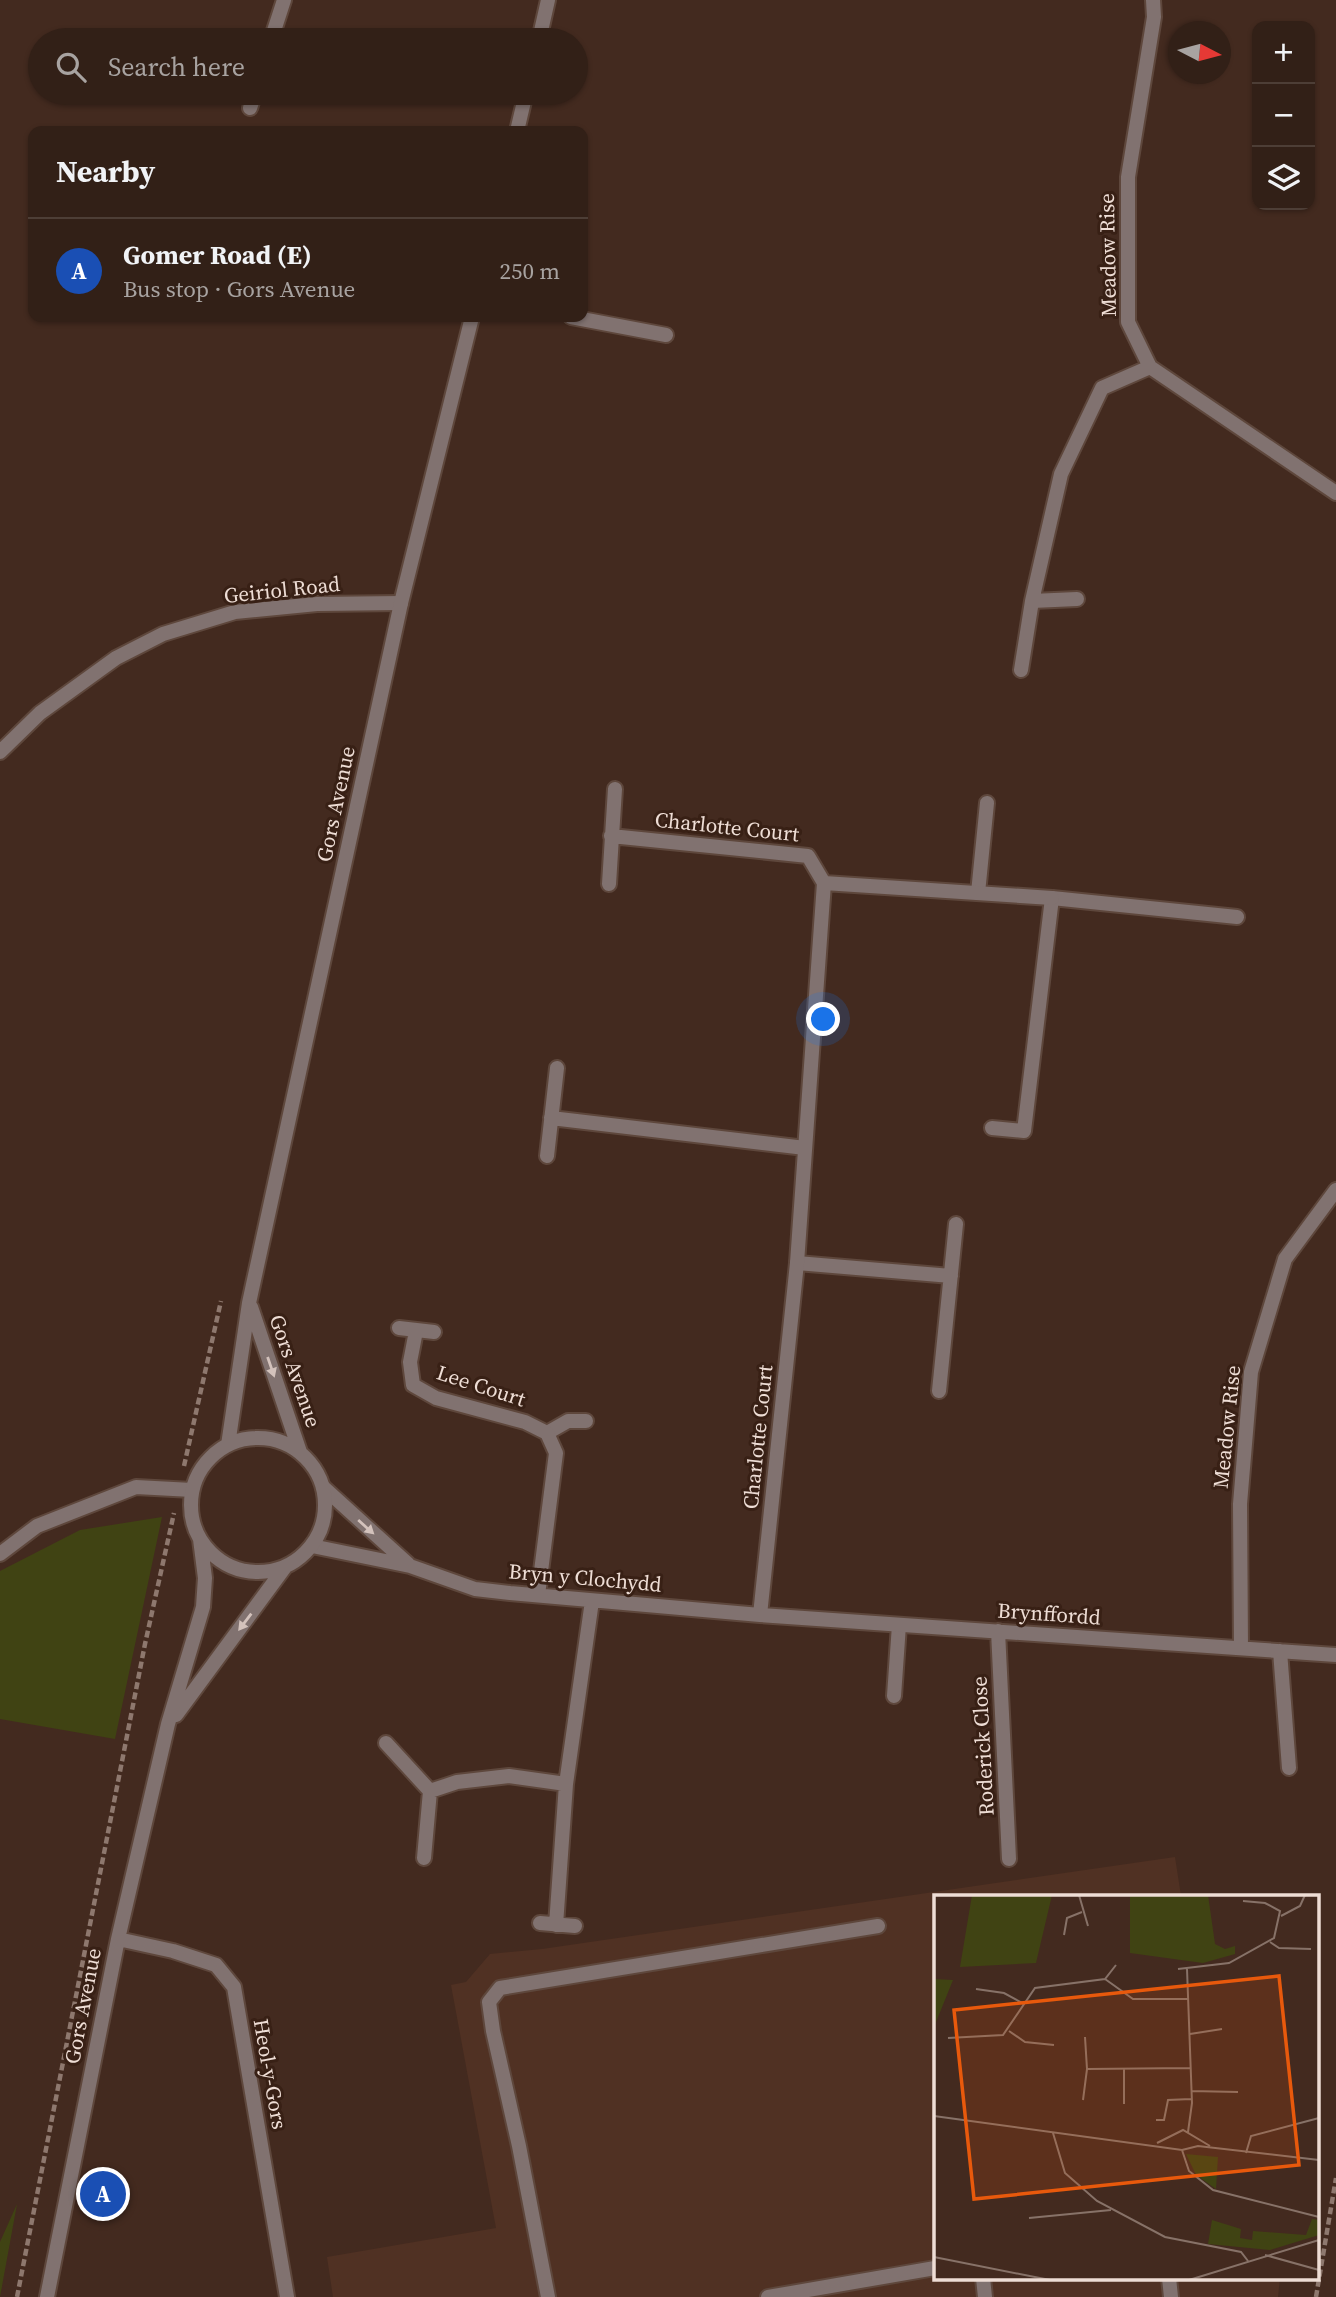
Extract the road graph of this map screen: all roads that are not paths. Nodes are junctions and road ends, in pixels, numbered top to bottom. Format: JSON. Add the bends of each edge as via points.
{"nodes":[{"id":1,"x":284,"y":0,"type":"edge"},
{"id":2,"x":548,"y":0,"type":"edge"},
{"id":3,"x":1153,"y":0,"type":"edge"},
{"id":4,"x":275,"y":28,"type":"edge"},
{"id":5,"x":542,"y":28,"type":"edge"},
{"id":6,"x":251,"y":105,"type":"edge"},
{"id":7,"x":523,"y":105,"type":"edge"},
{"id":8,"x":250,"y":108,"type":"dead end"},
{"id":9,"x":518,"y":126,"type":"edge"},
{"id":10,"x":588,"y":320,"type":"edge"},
{"id":11,"x":471,"y":322,"type":"edge"},
{"id":12,"x":666,"y":335,"type":"dead end"},
{"id":13,"x":1150,"y":366,"type":"junction"},
{"id":14,"x":1334,"y":488,"type":"edge"},
{"id":15,"x":1077,"y":598,"type":"dead end"},
{"id":16,"x":1032,"y":601,"type":"junction"},
{"id":17,"x":401,"y":603,"type":"junction"},
{"id":18,"x":1021,"y":670,"type":"dead end"},
{"id":19,"x":0,"y":752,"type":"edge"},
{"id":20,"x":615,"y":789,"type":"dead end"},
{"id":21,"x":987,"y":803,"type":"dead end"},
{"id":22,"x":611,"y":836,"type":"junction"},
{"id":23,"x":824,"y":883,"type":"junction"},
{"id":24,"x":609,"y":884,"type":"dead end"},
{"id":25,"x":978,"y":893,"type":"junction"},
{"id":26,"x":1052,"y":898,"type":"junction"},
{"id":27,"x":1237,"y":917,"type":"dead end"},
{"id":28,"x":556,"y":1068,"type":"dead end"},
{"id":29,"x":551,"y":1118,"type":"junction"},
{"id":30,"x":992,"y":1128,"type":"dead end"},
{"id":31,"x":805,"y":1148,"type":"junction"},
{"id":32,"x":547,"y":1156,"type":"dead end"},
{"id":33,"x":1336,"y":1191,"type":"edge"},
{"id":34,"x":956,"y":1224,"type":"dead end"},
{"id":35,"x":797,"y":1263,"type":"junction"},
{"id":36,"x":951,"y":1276,"type":"junction"},
{"id":37,"x":249,"y":1303,"type":"junction"},
{"id":38,"x":399,"y":1328,"type":"dead end"},
{"id":39,"x":415,"y":1331,"type":"junction"},
{"id":40,"x":434,"y":1332,"type":"dead end"},
{"id":41,"x":939,"y":1391,"type":"dead end"},
{"id":42,"x":586,"y":1421,"type":"dead end"},
{"id":43,"x":547,"y":1433,"type":"junction"},
{"id":44,"x":228,"y":1445,"type":"junction"},
{"id":45,"x":300,"y":1452,"type":"junction"},
{"id":46,"x":323,"y":1488,"type":"junction"},
{"id":47,"x":192,"y":1490,"type":"junction"},
{"id":48,"x":200,"y":1539,"type":"junction"},
{"id":49,"x":312,"y":1546,"type":"junction"},
{"id":50,"x":0,"y":1554,"type":"edge"},
{"id":51,"x":410,"y":1566,"type":"junction"},
{"id":52,"x":285,"y":1567,"type":"junction"},
{"id":53,"x":538,"y":1595,"type":"junction"},
{"id":54,"x":592,"y":1601,"type":"junction"},
{"id":55,"x":760,"y":1615,"type":"junction"},
{"id":56,"x":898,"y":1625,"type":"junction"},
{"id":57,"x":998,"y":1631,"type":"junction"},
{"id":58,"x":1241,"y":1648,"type":"junction"},
{"id":59,"x":1280,"y":1651,"type":"junction"},
{"id":60,"x":1336,"y":1654,"type":"edge"},
{"id":61,"x":894,"y":1696,"type":"dead end"},
{"id":62,"x":169,"y":1724,"type":"junction"},
{"id":63,"x":386,"y":1743,"type":"dead end"},
{"id":64,"x":1289,"y":1768,"type":"dead end"},
{"id":65,"x":566,"y":1784,"type":"junction"},
{"id":66,"x":430,"y":1791,"type":"junction"},
{"id":67,"x":424,"y":1858,"type":"dead end"},
{"id":68,"x":1009,"y":1859,"type":"dead end"},
{"id":69,"x":540,"y":1923,"type":"dead end"},
{"id":70,"x":556,"y":1925,"type":"junction"},
{"id":71,"x":575,"y":1926,"type":"dead end"},
{"id":72,"x":878,"y":1926,"type":"dead end"},
{"id":73,"x":118,"y":1939,"type":"junction"},
{"id":74,"x":934,"y":2268,"type":"edge"},
{"id":75,"x":47,"y":2297,"type":"edge"},
{"id":76,"x":287,"y":2297,"type":"edge"},
{"id":77,"x":548,"y":2297,"type":"edge"},
{"id":78,"x":768,"y":2297,"type":"edge"}],
"edges":[{"from":1,"to":4,"type":"street"},
{"from":2,"to":5,"type":"street"},
{"from":3,"to":13,"type":"street","name":"Meadow Rise","via":[[1128,177],[1128,322]]},
{"from":6,"to":8,"type":"street"},
{"from":7,"to":9,"type":"street"},
{"from":10,"to":12,"type":"street"},
{"from":11,"to":17,"type":"street","name":"Gors Avenue"},
{"from":13,"to":14,"type":"street","name":"Meadow Rise"},
{"from":13,"to":16,"type":"street","via":[[1102,387],[1061,474]]},
{"from":15,"to":16,"type":"street"},
{"from":16,"to":18,"type":"street"},
{"from":17,"to":19,"type":"street","name":"Geiriol Road","via":[[317,604],[235,612],[163,634],[116,658],[40,713]]},
{"from":17,"to":37,"type":"street","name":"Gors Avenue"},
{"from":20,"to":22,"type":"street"},
{"from":21,"to":25,"type":"street"},
{"from":22,"to":23,"type":"street","name":"Charlotte Court","via":[[808,856]]},
{"from":22,"to":24,"type":"street"},
{"from":23,"to":25,"type":"street"},
{"from":23,"to":31,"type":"street","name":"Charlotte Court"},
{"from":25,"to":26,"type":"street"},
{"from":26,"to":27,"type":"street"},
{"from":26,"to":30,"type":"street","via":[[1024,1131]]},
{"from":28,"to":29,"type":"street"},
{"from":29,"to":31,"type":"street"},
{"from":29,"to":32,"type":"street"},
{"from":31,"to":35,"type":"street","name":"Charlotte Court"},
{"from":33,"to":58,"type":"street","name":"Meadow Rise","via":[[1285,1259],[1251,1372],[1240,1504]]},
{"from":34,"to":36,"type":"street"},
{"from":35,"to":36,"type":"street"},
{"from":35,"to":55,"type":"street","name":"Charlotte Court"},
{"from":36,"to":41,"type":"street"},
{"from":37,"to":44,"type":"street","name":"Gors Avenue"},
{"from":37,"to":45,"type":"street","name":"Gors Avenue","one_way":true},
{"from":38,"to":39,"type":"street","name":"Lee Court"},
{"from":39,"to":40,"type":"street","name":"Lee Court"},
{"from":39,"to":43,"type":"street","name":"Lee Court","via":[[410,1362],[414,1385],[436,1398],[526,1422]]},
{"from":42,"to":43,"type":"street","via":[[568,1421]]},
{"from":43,"to":53,"type":"street","via":[[556,1453]]},
{"from":44,"to":45,"type":"street","via":[[270,1438]]},
{"from":44,"to":47,"type":"street","via":[[207,1461]]},
{"from":45,"to":46,"type":"street","via":[[316,1470]]},
{"from":46,"to":49,"type":"street","via":[[326,1511]]},
{"from":46,"to":51,"type":"street","one_way":true},
{"from":47,"to":48,"type":"street","via":[[192,1516]]},
{"from":47,"to":50,"type":"street","via":[[136,1487],[37,1526]]},
{"from":48,"to":52,"type":"street","via":[[214,1556],[234,1568],[263,1572]]},
{"from":48,"to":62,"type":"street","name":"Gors Avenue","via":[[203,1607]]},
{"from":49,"to":51,"type":"street"},
{"from":49,"to":52,"type":"street"},
{"from":51,"to":53,"type":"street","name":"Bryn y Clochydd","via":[[475,1589]]},
{"from":52,"to":62,"type":"street","name":"Gors Avenue","one_way":true},
{"from":53,"to":54,"type":"street","name":"Bryn y Clochydd"},
{"from":54,"to":55,"type":"street","name":"Bryn y Clochydd"},
{"from":54,"to":65,"type":"street"},
{"from":55,"to":56,"type":"street","name":"Brynffordd"},
{"from":56,"to":57,"type":"street","name":"Brynffordd"},
{"from":56,"to":61,"type":"street"},
{"from":57,"to":58,"type":"street","name":"Brynffordd"},
{"from":57,"to":68,"type":"street","name":"Roderick Close"},
{"from":58,"to":59,"type":"street","name":"Brynffordd"},
{"from":59,"to":60,"type":"street","name":"Brynffordd"},
{"from":59,"to":64,"type":"street"},
{"from":62,"to":73,"type":"street","name":"Gors Avenue"},
{"from":63,"to":66,"type":"street"},
{"from":65,"to":66,"type":"street","via":[[509,1776],[457,1782]]},
{"from":65,"to":70,"type":"street"},
{"from":66,"to":67,"type":"street"},
{"from":69,"to":70,"type":"street"},
{"from":70,"to":71,"type":"street"},
{"from":72,"to":77,"type":"street","via":[[500,1988],[489,2002],[493,2031]]},
{"from":73,"to":75,"type":"street","name":"Gors Avenue"},
{"from":73,"to":76,"type":"street","name":"Heol-y-Gors","via":[[216,1965],[234,1987]]},
{"from":74,"to":78,"type":"street"}]}
